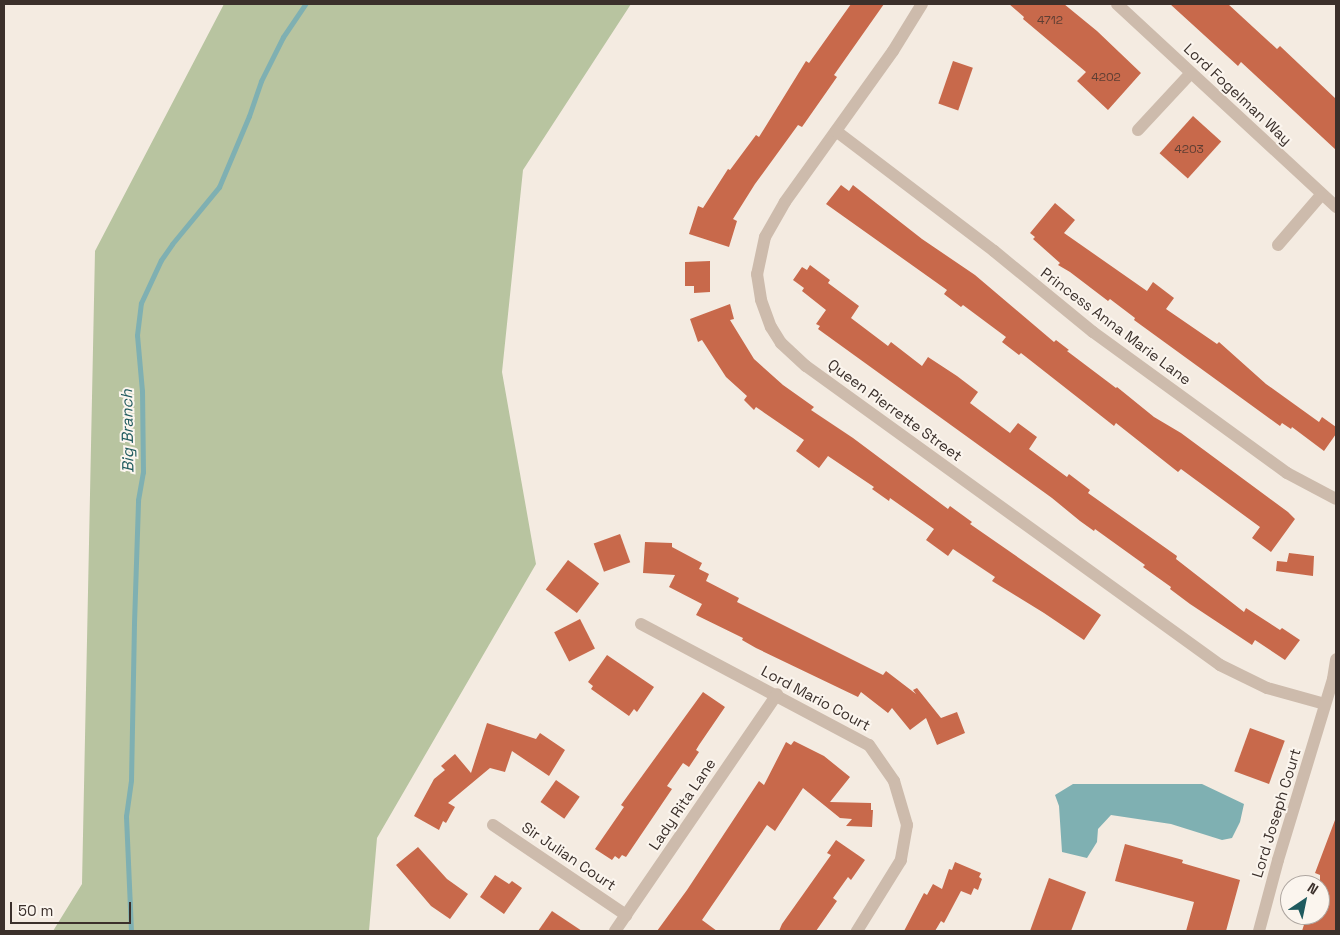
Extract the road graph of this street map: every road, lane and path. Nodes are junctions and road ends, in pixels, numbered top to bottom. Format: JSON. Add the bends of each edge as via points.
{"nodes":[{"id":1,"x":922,"y":4,"type":"edge"},
{"id":2,"x":1117,"y":4,"type":"edge"},
{"id":3,"x":1192,"y":73,"type":"junction"},
{"id":4,"x":1138,"y":130,"type":"dead end"},
{"id":5,"x":836,"y":131,"type":"junction"},
{"id":6,"x":1322,"y":194,"type":"junction"},
{"id":7,"x":1336,"y":207,"type":"edge"},
{"id":8,"x":1278,"y":245,"type":"dead end"},
{"id":9,"x":1336,"y":499,"type":"edge"},
{"id":10,"x":641,"y":624,"type":"dead end"},
{"id":11,"x":1336,"y":659,"type":"edge"},
{"id":12,"x":777,"y":694,"type":"junction"},
{"id":13,"x":1325,"y":704,"type":"junction"},
{"id":14,"x":493,"y":825,"type":"dead end"},
{"id":15,"x":626,"y":915,"type":"junction"},
{"id":16,"x":615,"y":931,"type":"edge"},
{"id":17,"x":857,"y":931,"type":"edge"},
{"id":18,"x":1259,"y":931,"type":"edge"}],
"edges":[{"from":1,"to":5,"type":"street","name":"Queen Pierrette Street"},
{"from":2,"to":3,"type":"street","name":"Lord Fogelman Way"},
{"from":3,"to":4,"type":"street"},
{"from":3,"to":6,"type":"street","name":"Lord Fogelman Way"},
{"from":5,"to":9,"type":"street","name":"Princess Anna Marie Lane","via":[[994,251],[1093,332],[1287,473]]},
{"from":5,"to":13,"type":"street","name":"Queen Pierrette Street","via":[[785,202],[761,246],[757,274],[761,300],[780,343],[806,366],[1220,665],[1267,688]]},
{"from":6,"to":7,"type":"street","name":"Lord Fogelman Way"},
{"from":6,"to":8,"type":"street"},
{"from":10,"to":12,"type":"street","name":"Lord Mario Court"},
{"from":11,"to":13,"type":"street","name":"Lord Joseph Court"},
{"from":12,"to":15,"type":"street","name":"Lady Rita Lane"},
{"from":12,"to":17,"type":"street","name":"Lord Mario Court","via":[[869,745],[894,781],[906,825],[901,860]]},
{"from":13,"to":18,"type":"street","name":"Lord Joseph Court"},
{"from":14,"to":15,"type":"street","name":"Sir Julian Court"},
{"from":15,"to":16,"type":"street","name":"Lady Rita Lane"}]}
